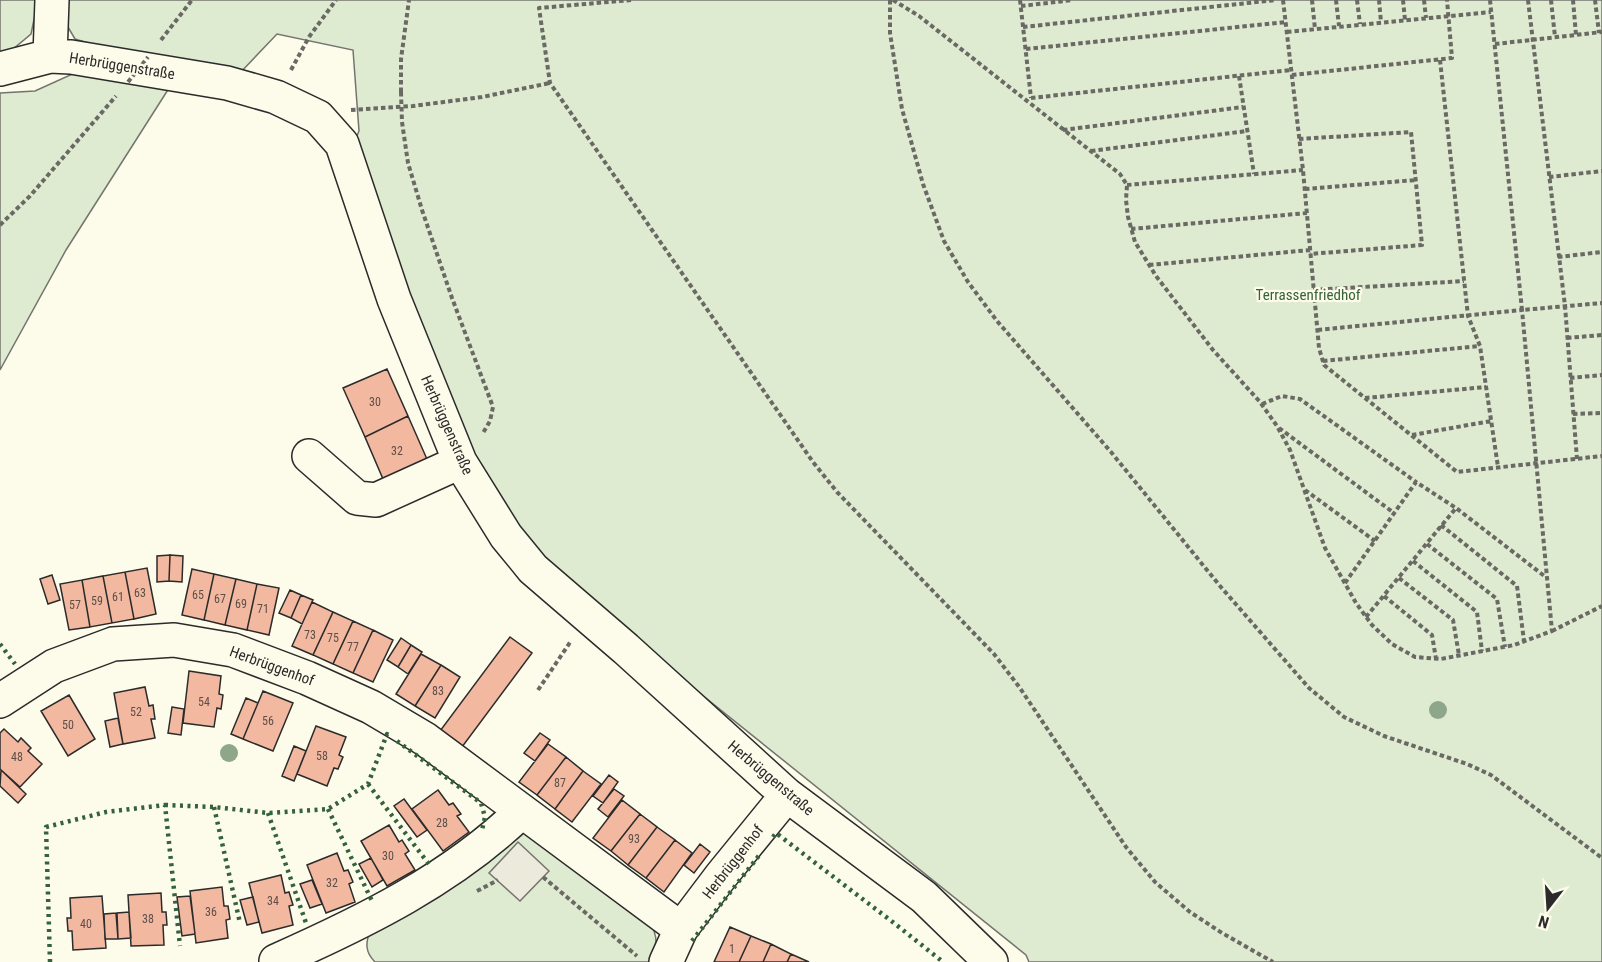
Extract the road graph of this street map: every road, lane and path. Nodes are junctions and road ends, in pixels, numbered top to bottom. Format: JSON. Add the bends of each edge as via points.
{"nodes":[{"id":1,"x":52,"y":0,"type":"edge"},
{"id":2,"x":192,"y":0,"type":"edge"},
{"id":3,"x":336,"y":0,"type":"edge"},
{"id":4,"x":409,"y":0,"type":"edge"},
{"id":5,"x":537,"y":0,"type":"edge"},
{"id":6,"x":631,"y":0,"type":"edge"},
{"id":7,"x":891,"y":0,"type":"edge"},
{"id":8,"x":1020,"y":0,"type":"edge"},
{"id":9,"x":1073,"y":0,"type":"edge"},
{"id":10,"x":1276,"y":0,"type":"edge"},
{"id":11,"x":1283,"y":0,"type":"edge"},
{"id":12,"x":1312,"y":0,"type":"edge"},
{"id":13,"x":1336,"y":0,"type":"edge"},
{"id":14,"x":1357,"y":0,"type":"edge"},
{"id":15,"x":1379,"y":0,"type":"edge"},
{"id":16,"x":1403,"y":0,"type":"edge"},
{"id":17,"x":1424,"y":0,"type":"edge"},
{"id":18,"x":1447,"y":0,"type":"edge"},
{"id":19,"x":1490,"y":0,"type":"edge"},
{"id":20,"x":1528,"y":0,"type":"edge"},
{"id":21,"x":1551,"y":0,"type":"edge"},
{"id":22,"x":1573,"y":0,"type":"edge"},
{"id":23,"x":1595,"y":0,"type":"edge"},
{"id":24,"x":1021,"y":6,"type":"junction"},
{"id":25,"x":539,"y":8,"type":"junction"},
{"id":26,"x":1491,"y":12,"type":"junction"},
{"id":27,"x":1449,"y":16,"type":"junction"},
{"id":28,"x":1426,"y":18,"type":"junction"},
{"id":29,"x":1405,"y":20,"type":"junction"},
{"id":30,"x":1286,"y":22,"type":"junction"},
{"id":31,"x":1381,"y":22,"type":"junction"},
{"id":32,"x":1360,"y":24,"type":"junction"},
{"id":33,"x":1339,"y":26,"type":"junction"},
{"id":34,"x":1023,"y":27,"type":"junction"},
{"id":35,"x":1315,"y":29,"type":"junction"},
{"id":36,"x":1287,"y":32,"type":"junction"},
{"id":37,"x":1600,"y":32,"type":"edge"},
{"id":38,"x":1576,"y":35,"type":"junction"},
{"id":39,"x":1555,"y":37,"type":"junction"},
{"id":40,"x":1532,"y":40,"type":"junction"},
{"id":41,"x":1495,"y":44,"type":"junction"},
{"id":42,"x":1026,"y":49,"type":"junction"},
{"id":43,"x":50,"y":56,"type":"junction"},
{"id":44,"x":1440,"y":60,"type":"junction"},
{"id":45,"x":0,"y":69,"type":"edge"},
{"id":46,"x":1291,"y":72,"type":"junction"},
{"id":47,"x":1239,"y":76,"type":"junction"},
{"id":48,"x":549,"y":83,"type":"junction"},
{"id":49,"x":276,"y":97,"type":"junction"},
{"id":50,"x":1031,"y":98,"type":"junction"},
{"id":51,"x":1031,"y":105,"type":"junction"},
{"id":52,"x":1243,"y":107,"type":"junction"},
{"id":53,"x":318,"y":117,"type":"junction"},
{"id":54,"x":1063,"y":130,"type":"junction"},
{"id":55,"x":1247,"y":131,"type":"junction"},
{"id":56,"x":1299,"y":139,"type":"junction"},
{"id":57,"x":1091,"y":151,"type":"junction"},
{"id":58,"x":1303,"y":170,"type":"junction"},
{"id":59,"x":1602,"y":171,"type":"edge"},
{"id":60,"x":1254,"y":174,"type":"junction"},
{"id":61,"x":1549,"y":177,"type":"junction"},
{"id":62,"x":1416,"y":180,"type":"junction"},
{"id":63,"x":1127,"y":185,"type":"junction"},
{"id":64,"x":1305,"y":189,"type":"junction"},
{"id":65,"x":1307,"y":213,"type":"junction"},
{"id":66,"x":0,"y":225,"type":"edge"},
{"id":67,"x":1131,"y":229,"type":"junction"},
{"id":68,"x":1310,"y":252,"type":"junction"},
{"id":69,"x":1602,"y":252,"type":"edge"},
{"id":70,"x":1558,"y":257,"type":"junction"},
{"id":71,"x":1149,"y":265,"type":"junction"},
{"id":72,"x":1464,"y":281,"type":"junction"},
{"id":73,"x":1313,"y":290,"type":"junction"},
{"id":74,"x":1602,"y":303,"type":"edge"},
{"id":75,"x":1565,"y":306,"type":"junction"},
{"id":76,"x":1522,"y":310,"type":"junction"},
{"id":77,"x":1468,"y":316,"type":"junction"},
{"id":78,"x":1317,"y":330,"type":"junction"},
{"id":79,"x":1602,"y":335,"type":"edge"},
{"id":80,"x":1567,"y":338,"type":"junction"},
{"id":81,"x":1480,"y":346,"type":"junction"},
{"id":82,"x":1323,"y":361,"type":"junction"},
{"id":83,"x":1602,"y":375,"type":"edge"},
{"id":84,"x":1570,"y":378,"type":"junction"},
{"id":85,"x":1486,"y":387,"type":"junction"},
{"id":86,"x":1365,"y":398,"type":"junction"},
{"id":87,"x":1262,"y":404,"type":"junction"},
{"id":88,"x":1602,"y":412,"type":"edge"},
{"id":89,"x":1573,"y":414,"type":"junction"},
{"id":90,"x":1491,"y":421,"type":"junction"},
{"id":91,"x":1277,"y":426,"type":"junction"},
{"id":92,"x":1411,"y":435,"type":"junction"},
{"id":93,"x":309,"y":456,"type":"dead end"},
{"id":94,"x":1602,"y":456,"type":"edge"},
{"id":95,"x":1577,"y":459,"type":"junction"},
{"id":96,"x":460,"y":462,"type":"junction"},
{"id":97,"x":1536,"y":462,"type":"junction"},
{"id":98,"x":1498,"y":467,"type":"junction"},
{"id":99,"x":1416,"y":482,"type":"junction"},
{"id":100,"x":1304,"y":489,"type":"junction"},
{"id":101,"x":1456,"y":508,"type":"junction"},
{"id":102,"x":1394,"y":513,"type":"junction"},
{"id":103,"x":1442,"y":525,"type":"junction"},
{"id":104,"x":1375,"y":541,"type":"junction"},
{"id":105,"x":1427,"y":543,"type":"junction"},
{"id":106,"x":1413,"y":561,"type":"junction"},
{"id":107,"x":1399,"y":578,"type":"junction"},
{"id":108,"x":1547,"y":578,"type":"junction"},
{"id":109,"x":1345,"y":583,"type":"junction"},
{"id":110,"x":1384,"y":596,"type":"junction"},
{"id":111,"x":1602,"y":606,"type":"edge"},
{"id":112,"x":1366,"y":617,"type":"junction"},
{"id":113,"x":1552,"y":631,"type":"junction"},
{"id":114,"x":575,"y":635,"type":"dead end"},
{"id":115,"x":1524,"y":641,"type":"junction"},
{"id":116,"x":1505,"y":647,"type":"junction"},
{"id":117,"x":1482,"y":651,"type":"junction"},
{"id":118,"x":1459,"y":656,"type":"junction"},
{"id":119,"x":1436,"y":659,"type":"junction"},
{"id":120,"x":538,"y":690,"type":"dead end"},
{"id":121,"x":0,"y":701,"type":"edge"},
{"id":122,"x":787,"y":795,"type":"junction"},
{"id":123,"x":522,"y":811,"type":"junction"},
{"id":124,"x":1602,"y":858,"type":"edge"},
{"id":125,"x":543,"y":877,"type":"dead end"},
{"id":126,"x":681,"y":929,"type":"junction"},
{"id":127,"x":274,"y":962,"type":"edge"},
{"id":128,"x":645,"y":962,"type":"edge"},
{"id":129,"x":666,"y":962,"type":"edge"},
{"id":130,"x":990,"y":962,"type":"edge"},
{"id":131,"x":1273,"y":962,"type":"edge"}],
"edges":[{"from":1,"to":43,"type":"street"},
{"from":2,"to":66,"type":"path","bridge":true,"via":[[128,82],[30,196]]},
{"from":3,"to":49,"type":"path","via":[[309,37]]},
{"from":4,"to":96,"type":"path","bridge":true,"via":[[401,59],[402,122],[408,163],[493,407],[482,435]]},
{"from":5,"to":25,"type":"path"},
{"from":6,"to":25,"type":"path"},
{"from":7,"to":51,"type":"path","via":[[919,16]]},
{"from":7,"to":124,"type":"path","via":[[890,33],[902,109],[922,184],[944,241],[997,321],[1309,688],[1344,717],[1491,775]]},
{"from":8,"to":24,"type":"path"},
{"from":9,"to":24,"type":"path"},
{"from":10,"to":34,"type":"path"},
{"from":11,"to":30,"type":"path"},
{"from":12,"to":35,"type":"path"},
{"from":13,"to":33,"type":"path"},
{"from":14,"to":32,"type":"path"},
{"from":15,"to":31,"type":"path"},
{"from":16,"to":29,"type":"path"},
{"from":17,"to":28,"type":"path"},
{"from":18,"to":27,"type":"path"},
{"from":19,"to":26,"type":"path"},
{"from":20,"to":40,"type":"path"},
{"from":21,"to":39,"type":"path"},
{"from":22,"to":38,"type":"path"},
{"from":23,"to":37,"type":"path"},
{"from":24,"to":34,"type":"path"},
{"from":25,"to":48,"type":"path"},
{"from":26,"to":27,"type":"path"},
{"from":26,"to":41,"type":"path"},
{"from":27,"to":28,"type":"path"},
{"from":27,"to":44,"type":"path","via":[[1452,58]]},
{"from":28,"to":29,"type":"path"},
{"from":29,"to":31,"type":"path"},
{"from":30,"to":36,"type":"path"},
{"from":30,"to":42,"type":"path"},
{"from":31,"to":32,"type":"path"},
{"from":32,"to":33,"type":"path"},
{"from":33,"to":35,"type":"path"},
{"from":34,"to":42,"type":"path"},
{"from":35,"to":36,"type":"path"},
{"from":36,"to":46,"type":"path"},
{"from":37,"to":38,"type":"path"},
{"from":38,"to":39,"type":"path"},
{"from":39,"to":40,"type":"path"},
{"from":40,"to":41,"type":"path"},
{"from":40,"to":61,"type":"path"},
{"from":41,"to":76,"type":"path"},
{"from":42,"to":50,"type":"path"},
{"from":43,"to":45,"type":"street","name":"Herbrüggenstraße"},
{"from":43,"to":49,"type":"street","name":"Herbrüggenstraße","via":[[227,83]]},
{"from":44,"to":46,"type":"path"},
{"from":44,"to":72,"type":"path"},
{"from":46,"to":47,"type":"path"},
{"from":46,"to":56,"type":"path"},
{"from":47,"to":50,"type":"path"},
{"from":47,"to":52,"type":"path"},
{"from":48,"to":53,"type":"path","via":[[482,97],[360,108]]},
{"from":48,"to":131,"type":"path","via":[[813,462],[837,492],[994,654],[1126,847],[1155,882],[1190,912]]},
{"from":49,"to":53,"type":"street","name":"Herbrüggenstraße"},
{"from":50,"to":51,"type":"path"},
{"from":51,"to":54,"type":"path"},
{"from":52,"to":54,"type":"path"},
{"from":52,"to":55,"type":"path"},
{"from":53,"to":96,"type":"street","name":"Herbrüggenstraße","via":[[342,144],[394,299]]},
{"from":54,"to":57,"type":"path"},
{"from":55,"to":57,"type":"path"},
{"from":55,"to":60,"type":"path"},
{"from":56,"to":58,"type":"path"},
{"from":56,"to":62,"type":"path","via":[[1411,132]]},
{"from":57,"to":63,"type":"path","via":[[1120,174]]},
{"from":58,"to":60,"type":"path"},
{"from":58,"to":64,"type":"path"},
{"from":59,"to":61,"type":"path"},
{"from":60,"to":63,"type":"path"},
{"from":61,"to":70,"type":"path"},
{"from":62,"to":64,"type":"path"},
{"from":62,"to":68,"type":"path","via":[[1422,245]]},
{"from":63,"to":67,"type":"path"},
{"from":64,"to":65,"type":"path"},
{"from":65,"to":67,"type":"path"},
{"from":65,"to":68,"type":"path"},
{"from":67,"to":71,"type":"path"},
{"from":68,"to":71,"type":"path"},
{"from":68,"to":73,"type":"path"},
{"from":69,"to":70,"type":"path"},
{"from":70,"to":75,"type":"path"},
{"from":71,"to":87,"type":"path","via":[[1213,350]]},
{"from":72,"to":73,"type":"path"},
{"from":72,"to":77,"type":"path"},
{"from":73,"to":78,"type":"path"},
{"from":74,"to":75,"type":"path"},
{"from":75,"to":76,"type":"path"},
{"from":75,"to":80,"type":"path"},
{"from":76,"to":77,"type":"path"},
{"from":76,"to":97,"type":"path"},
{"from":77,"to":78,"type":"path"},
{"from":77,"to":81,"type":"path"},
{"from":78,"to":82,"type":"path"},
{"from":79,"to":80,"type":"path"},
{"from":80,"to":84,"type":"path"},
{"from":81,"to":82,"type":"path"},
{"from":81,"to":85,"type":"path"},
{"from":82,"to":86,"type":"path"},
{"from":83,"to":84,"type":"path"},
{"from":84,"to":89,"type":"path"},
{"from":85,"to":86,"type":"path"},
{"from":85,"to":90,"type":"path"},
{"from":86,"to":92,"type":"path"},
{"from":87,"to":91,"type":"path"},
{"from":87,"to":99,"type":"path","via":[[1282,396],[1300,399]]},
{"from":88,"to":89,"type":"path"},
{"from":89,"to":95,"type":"path"},
{"from":90,"to":92,"type":"path"},
{"from":90,"to":98,"type":"path"},
{"from":91,"to":100,"type":"path"},
{"from":91,"to":102,"type":"path"},
{"from":92,"to":98,"type":"path","via":[[1457,472]]},
{"from":93,"to":96,"type":"street","via":[[357,498],[376,500]]},
{"from":94,"to":95,"type":"path"},
{"from":95,"to":97,"type":"path"},
{"from":96,"to":122,"type":"street","name":"Herbrüggenstraße","via":[[506,536],[533,569]]},
{"from":97,"to":98,"type":"path"},
{"from":97,"to":108,"type":"path"},
{"from":99,"to":101,"type":"path"},
{"from":99,"to":102,"type":"path"},
{"from":100,"to":104,"type":"path"},
{"from":100,"to":109,"type":"path","via":[[1325,548]]},
{"from":101,"to":103,"type":"path"},
{"from":101,"to":108,"type":"path"},
{"from":102,"to":104,"type":"path"},
{"from":103,"to":105,"type":"path"},
{"from":103,"to":115,"type":"path","via":[[1517,586]]},
{"from":104,"to":109,"type":"path"},
{"from":105,"to":106,"type":"path"},
{"from":105,"to":116,"type":"path","via":[[1497,599]]},
{"from":106,"to":107,"type":"path"},
{"from":106,"to":117,"type":"path","via":[[1477,612]]},
{"from":107,"to":110,"type":"path"},
{"from":107,"to":118,"type":"path","via":[[1453,620]]},
{"from":108,"to":113,"type":"path"},
{"from":109,"to":112,"type":"path"},
{"from":110,"to":112,"type":"path"},
{"from":110,"to":119,"type":"path","via":[[1432,634]]},
{"from":111,"to":113,"type":"path"},
{"from":112,"to":119,"type":"path","via":[[1392,644],[1415,657]]},
{"from":113,"to":115,"type":"path"},
{"from":114,"to":120,"type":"path"},
{"from":115,"to":116,"type":"path"},
{"from":116,"to":117,"type":"path"},
{"from":117,"to":118,"type":"path"},
{"from":118,"to":119,"type":"path"},
{"from":121,"to":123,"type":"street","name":"Herbrüggenhof","via":[[54,666],[113,644],[174,640],[233,650],[371,707],[425,739]]},
{"from":122,"to":126,"type":"street","name":"Herbrüggenhof"},
{"from":122,"to":130,"type":"street","name":"Herbrüggenstraße","via":[[924,897]]},
{"from":123,"to":126,"type":"street","name":"Herbrüggenhof"},
{"from":123,"to":127,"type":"street","via":[[497,835],[434,880],[344,931]]},
{"from":125,"to":128,"type":"path"},
{"from":126,"to":129,"type":"street","name":"Herbrüggenhof"}]}
